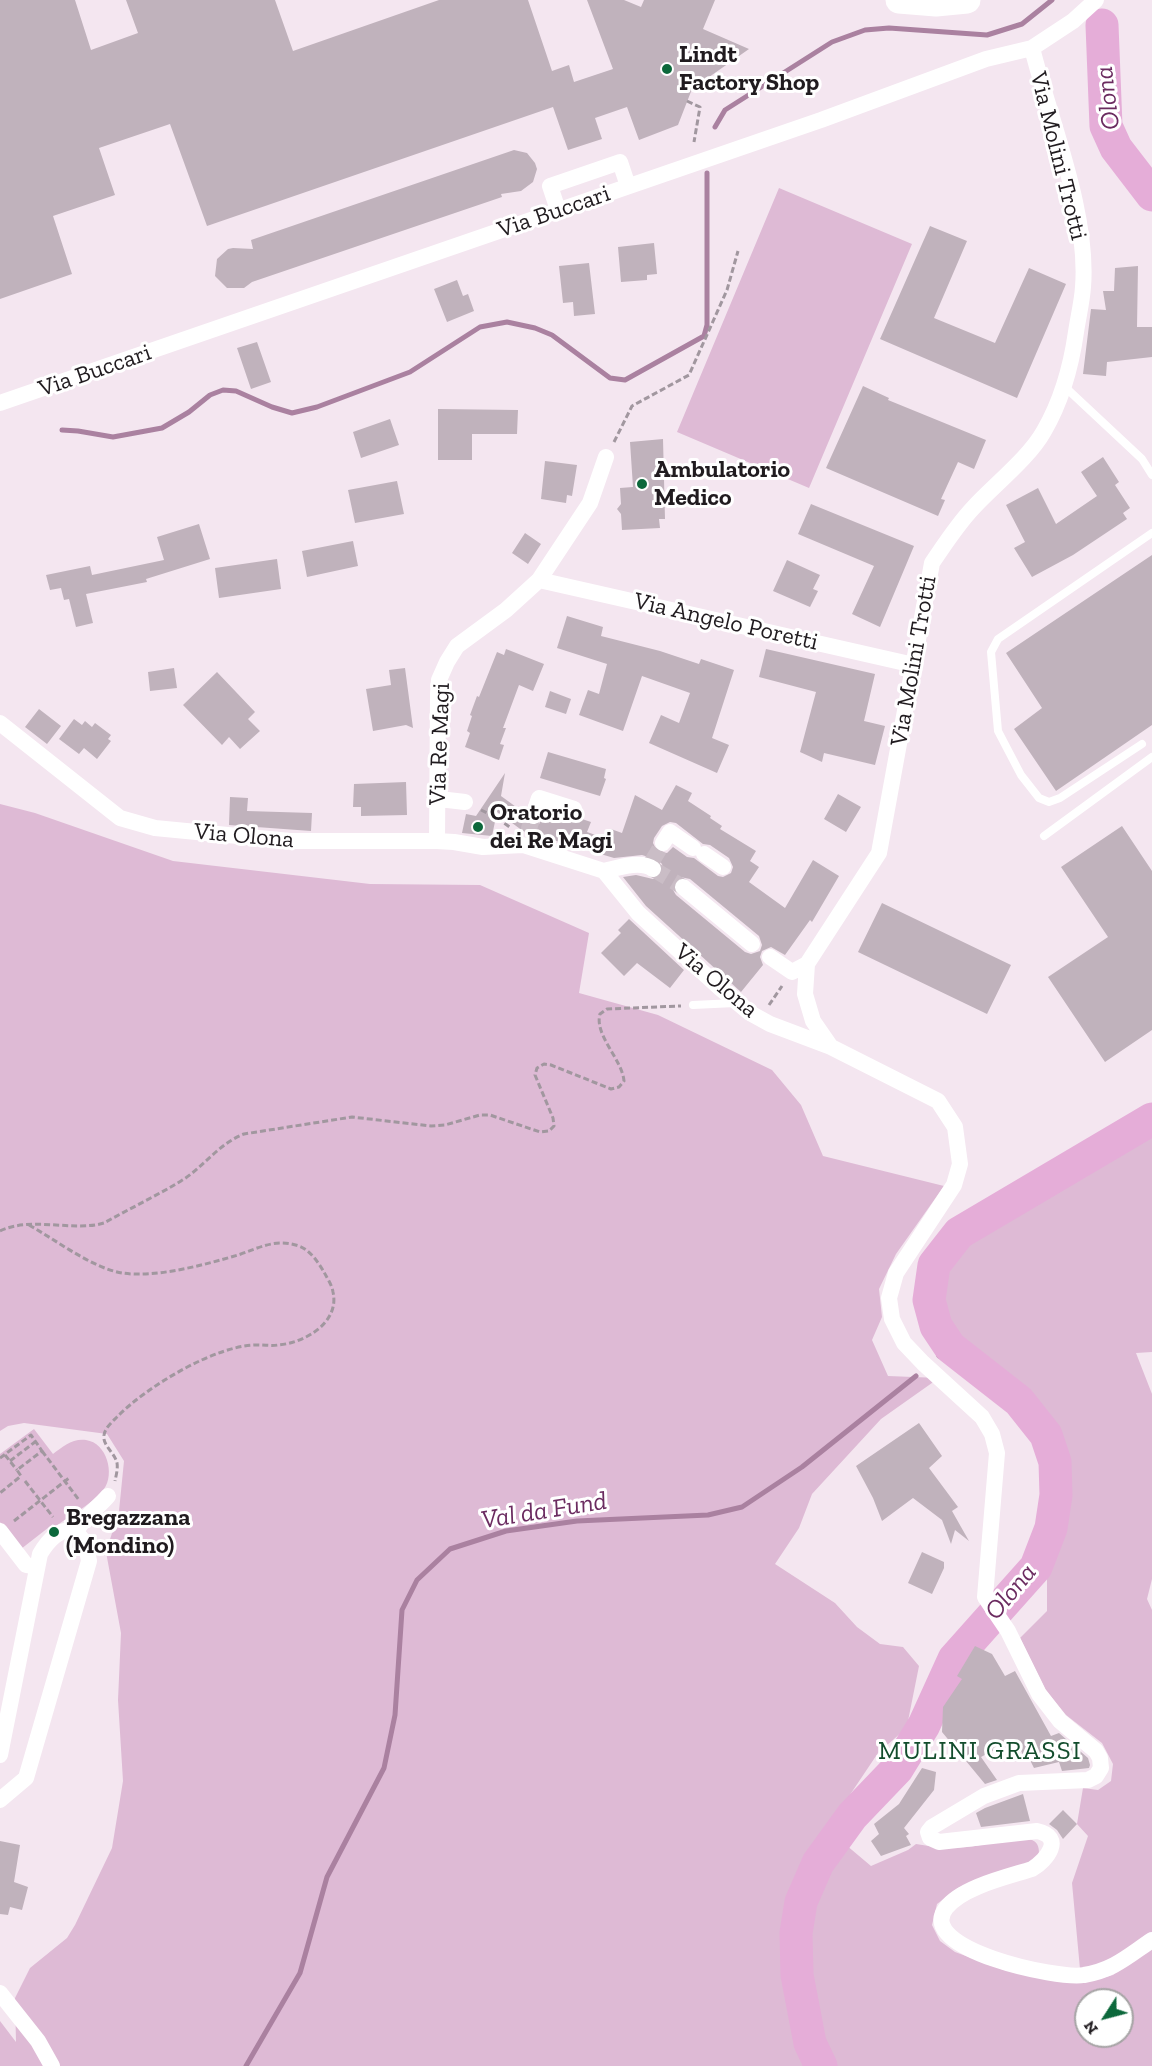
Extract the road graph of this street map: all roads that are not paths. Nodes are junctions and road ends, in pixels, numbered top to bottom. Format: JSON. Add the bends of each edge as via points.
{"nodes":[{"id":1,"x":899,"y":0,"type":"edge"},
{"id":2,"x":967,"y":0,"type":"edge"},
{"id":3,"x":1096,"y":0,"type":"edge"},
{"id":4,"x":1032,"y":48,"type":"junction"},
{"id":5,"x":628,"y":186,"type":"junction"},
{"id":6,"x":558,"y":210,"type":"junction"},
{"id":7,"x":1065,"y":387,"type":"junction"},
{"id":8,"x":0,"y":404,"type":"edge"},
{"id":9,"x":606,"y":457,"type":"road end"},
{"id":10,"x":1152,"y":475,"type":"edge"},
{"id":11,"x":1152,"y":533,"type":"edge"},
{"id":12,"x":539,"y":580,"type":"junction"},
{"id":13,"x":914,"y":664,"type":"junction"},
{"id":14,"x":0,"y":723,"type":"edge"},
{"id":15,"x":1142,"y":744,"type":"dead end"},
{"id":16,"x":1152,"y":757,"type":"edge"},
{"id":17,"x":439,"y":799,"type":"junction"},
{"id":18,"x":465,"y":802,"type":"road end"},
{"id":19,"x":574,"y":809,"type":"dead end"},
{"id":20,"x":527,"y":832,"type":"junction"},
{"id":21,"x":663,"y":832,"type":"dead end"},
{"id":22,"x":1044,"y":836,"type":"dead end"},
{"id":23,"x":437,"y":841,"type":"junction"},
{"id":24,"x":651,"y":866,"type":"tunnel mouth"},
{"id":25,"x":723,"y":867,"type":"dead end"},
{"id":26,"x":604,"y":871,"type":"junction"},
{"id":27,"x":683,"y":887,"type":"tunnel mouth"},
{"id":28,"x":752,"y":944,"type":"dead end"},
{"id":29,"x":770,"y":957,"type":"dead end"},
{"id":30,"x":807,"y":964,"type":"junction"},
{"id":31,"x":738,"y":1003,"type":"junction"},
{"id":32,"x":693,"y":1005,"type":"road end"},
{"id":33,"x":831,"y":1047,"type":"junction"},
{"id":34,"x":108,"y":1496,"type":"road end"},
{"id":35,"x":0,"y":1531,"type":"edge"},
{"id":36,"x":76,"y":1532,"type":"junction"},
{"id":37,"x":37,"y":1567,"type":"junction"},
{"id":38,"x":0,"y":1755,"type":"edge"},
{"id":39,"x":0,"y":1800,"type":"edge"},
{"id":40,"x":1152,"y":1940,"type":"edge"},
{"id":41,"x":0,"y":1993,"type":"edge"},
{"id":42,"x":52,"y":2066,"type":"edge"}],
"edges":[{"from":1,"to":2,"type":"main road"},
{"from":3,"to":4,"type":"street","name":"Via Buccari"},
{"from":4,"to":5,"type":"street","name":"Via Buccari","via":[[986,58]]},
{"from":4,"to":7,"type":"street","name":"Via Molini Trotti","via":[[1070,184],[1081,242],[1083,287]]},
{"from":5,"to":6,"type":"street","name":"Via Buccari"},
{"from":5,"to":6,"type":"street","via":[[620,162],[550,186]]},
{"from":6,"to":8,"type":"street","name":"Via Buccari"},
{"from":7,"to":10,"type":"lane","via":[[1142,459]]},
{"from":7,"to":13,"type":"street","name":"Via Molini Trotti","via":[[1044,432],[971,510],[932,563]]},
{"from":9,"to":12,"type":"street","name":"Via Re Magi","via":[[590,503]]},
{"from":11,"to":15,"type":"lane","via":[[998,639],[991,652],[998,731],[1021,775],[1039,798],[1049,802],[1060,798]]},
{"from":12,"to":13,"type":"street","name":"Via Angelo Poretti"},
{"from":12,"to":17,"type":"street","name":"Via Re Magi","via":[[457,646],[447,662],[438,694]]},
{"from":13,"to":30,"type":"street","name":"Via Molini Trotti","via":[[879,853]]},
{"from":14,"to":23,"type":"street","name":"Via Olona","via":[[120,818],[155,828],[270,839]]},
{"from":16,"to":22,"type":"lane"},
{"from":17,"to":18,"type":"street","name":"Via Re Magi"},
{"from":17,"to":23,"type":"street","name":"Via Re Magi"},
{"from":19,"to":20,"type":"street","via":[[539,798]]},
{"from":20,"to":23,"type":"street","name":"Via Olona","via":[[483,847]]},
{"from":20,"to":26,"type":"street","name":"Via Olona"},
{"from":21,"to":25,"type":"street"},
{"from":24,"to":26,"type":"street"},
{"from":26,"to":31,"type":"street","name":"Via Olona","via":[[638,913]]},
{"from":27,"to":28,"type":"street"},
{"from":29,"to":30,"type":"street","via":[[792,972]]},
{"from":30,"to":33,"type":"street","name":"Via Molini Trotti","via":[[805,994],[813,1021]]},
{"from":31,"to":32,"type":"lane"},
{"from":31,"to":33,"type":"street","name":"Via Olona","via":[[760,1018]]},
{"from":33,"to":40,"type":"street","name":"Via Olona","via":[[938,1101],[955,1127],[960,1164],[954,1185],[896,1273],[889,1298],[892,1319],[904,1342],[982,1417],[992,1434],[997,1453],[986,1597],[1008,1631],[1039,1694],[1060,1721],[1101,1758],[1101,1768],[1088,1780],[1019,1783],[984,1796],[932,1827],[928,1832],[930,1839],[939,1842],[1037,1831],[1044,1832],[1052,1844],[1042,1863],[1032,1869],[963,1894],[944,1909],[942,1923],[948,1936],[959,1945],[1042,1973],[1082,1976],[1111,1969]]},
{"from":34,"to":36,"type":"street","via":[[82,1519]]},
{"from":35,"to":37,"type":"street","via":[[26,1564]]},
{"from":36,"to":37,"type":"street","via":[[66,1530],[51,1539],[40,1554]]},
{"from":36,"to":39,"type":"street","via":[[86,1544],[88,1561],[26,1779]]},
{"from":37,"to":38,"type":"street"},
{"from":41,"to":42,"type":"street","via":[[38,2041]]}]}
